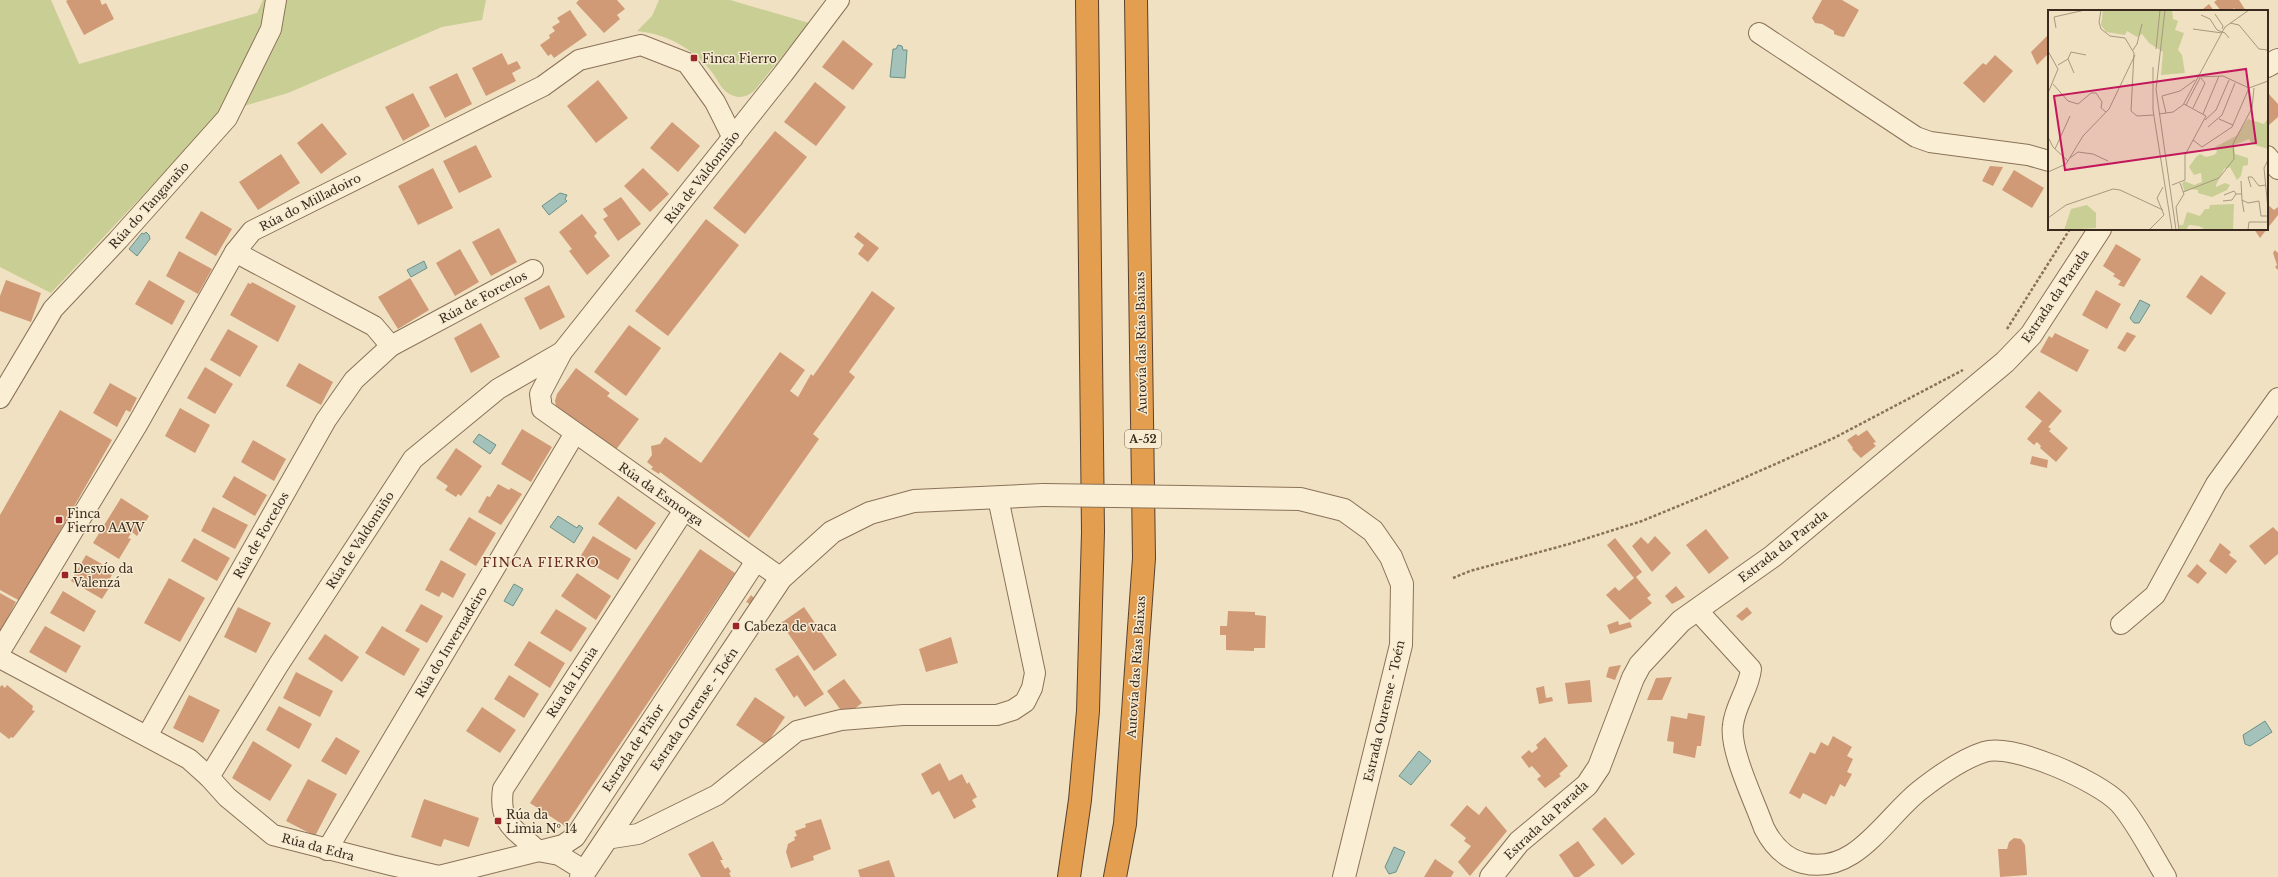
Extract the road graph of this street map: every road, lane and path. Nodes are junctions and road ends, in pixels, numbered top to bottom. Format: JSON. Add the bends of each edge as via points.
{"nodes":[{"id":1,"x":276,"y":0,"type":"edge"},
{"id":2,"x":839,"y":0,"type":"edge"},
{"id":3,"x":1087,"y":0,"type":"edge"},
{"id":4,"x":1136,"y":0,"type":"edge"},
{"id":5,"x":1759,"y":33,"type":"dead end"},
{"id":6,"x":2278,"y":60,"type":"edge"},
{"id":7,"x":2268,"y":65,"type":"edge"},
{"id":8,"x":733,"y":138,"type":"junction"},
{"id":9,"x":2268,"y":157,"type":"edge"},
{"id":10,"x":2048,"y":161,"type":"edge"},
{"id":11,"x":2278,"y":169,"type":"edge"},
{"id":12,"x":2069,"y":230,"type":"edge"},
{"id":13,"x":2099,"y":230,"type":"edge"},
{"id":14,"x":235,"y":252,"type":"junction"},
{"id":15,"x":532,"y":270,"type":"dead end"},
{"id":16,"x":2005,"y":333,"type":"dead end"},
{"id":17,"x":390,"y":346,"type":"junction"},
{"id":18,"x":562,"y":352,"type":"junction"},
{"id":19,"x":1967,"y":368,"type":"dead end"},
{"id":20,"x":0,"y":398,"type":"edge"},
{"id":21,"x":2278,"y":398,"type":"edge"},
{"id":22,"x":542,"y":409,"type":"joint"},
{"id":23,"x":575,"y":433,"type":"junction"},
{"id":24,"x":998,"y":498,"type":"junction"},
{"id":25,"x":684,"y":510,"type":"junction"},
{"id":26,"x":756,"y":561,"type":"junction"},
{"id":27,"x":781,"y":578,"type":"junction"},
{"id":28,"x":1453,"y":578,"type":"dead end"},
{"id":29,"x":1697,"y":610,"type":"junction"},
{"id":30,"x":2121,"y":624,"type":"dead end"},
{"id":31,"x":714,"y":625,"type":"junction"},
{"id":32,"x":739,"y":641,"type":"junction"},
{"id":33,"x":0,"y":650,"type":"edge"},
{"id":34,"x":0,"y":658,"type":"edge"},
{"id":35,"x":147,"y":736,"type":"junction"},
{"id":36,"x":209,"y":777,"type":"junction"},
{"id":37,"x":606,"y":840,"type":"junction"},
{"id":38,"x":327,"y":850,"type":"junction"},
{"id":39,"x":538,"y":851,"type":"junction"},
{"id":40,"x":583,"y":874,"type":"edge"},
{"id":41,"x":1069,"y":877,"type":"edge"},
{"id":42,"x":1115,"y":877,"type":"edge"},
{"id":43,"x":1344,"y":877,"type":"edge"},
{"id":44,"x":1491,"y":877,"type":"edge"},
{"id":45,"x":2166,"y":877,"type":"edge"}],
"edges":[{"from":1,"to":20,"type":"street","name":"Rúa do Tangaraño","via":[[271,29],[227,118],[53,309]]},
{"from":2,"to":8,"type":"street","name":"Rúa de Valdomiño"},
{"from":3,"to":41,"type":"highway","via":[[1093,532],[1088,711],[1080,800]]},
{"from":4,"to":42,"type":"highway","name":"Autovía das Rías Baixas","number":"A-52","via":[[1144,558],[1124,824]]},
{"from":5,"to":10,"type":"street","via":[[1900,129],[1916,137],[1930,142],[2028,155]]},
{"from":6,"to":7,"type":"street"},
{"from":8,"to":14,"type":"street","name":"Rúa do Milladoiro","via":[[715,102],[687,63],[640,44],[579,60],[543,86],[252,231]]},
{"from":8,"to":18,"type":"street","name":"Rúa de Valdomiño"},
{"from":9,"to":11,"type":"street"},
{"from":12,"to":16,"type":"path"},
{"from":13,"to":29,"type":"street","name":"Estrada da Parada","via":[[2031,335],[2005,362],[1773,556]]},
{"from":14,"to":17,"type":"street","via":[[374,326]]},
{"from":14,"to":33,"type":"street","name":"Rúa do Milladoiro","via":[[137,425]]},
{"from":15,"to":17,"type":"street","name":"Rúa de Forcelos"},
{"from":17,"to":35,"type":"street","name":"Rúa de Forcelos","via":[[354,380],[326,420]]},
{"from":18,"to":22,"type":"street","name":"Rúa de Valdomiño","via":[[540,394]]},
{"from":18,"to":36,"type":"street","name":"Rúa de Valdomiño","via":[[498,389],[413,459],[278,664]]},
{"from":19,"to":28,"type":"path","via":[[1834,438],[1710,493],[1634,523]]},
{"from":21,"to":30,"type":"street","via":[[2216,484],[2156,595]]},
{"from":22,"to":23,"type":"street","name":"Rúa da Esmorga"},
{"from":23,"to":25,"type":"street","name":"Rúa da Esmorga"},
{"from":23,"to":38,"type":"street","name":"Rúa do Invernadeiro"},
{"from":24,"to":27,"type":"street","name":"Estrada Ourense - Toén","via":[[914,501],[870,513],[832,532]]},
{"from":24,"to":37,"type":"street","via":[[1035,673],[1032,688],[1025,702],[1013,710],[997,715],[903,715],[841,720],[797,731],[717,796],[638,834]]},
{"from":24,"to":43,"type":"street","name":"Estrada Ourense - Toén","bridge":true,"via":[[1043,495],[1300,499],[1344,510],[1373,531],[1391,558],[1402,584],[1402,645]]},
{"from":25,"to":26,"type":"street","name":"Rúa da Esmorga"},
{"from":25,"to":39,"type":"street","name":"Rúa da Limia","via":[[503,789],[501,804],[505,820]]},
{"from":26,"to":27,"type":"street","name":"Rúa da Esmorga"},
{"from":26,"to":31,"type":"street","name":"Estrada de Piñor"},
{"from":27,"to":32,"type":"street","name":"Estrada Ourense - Toén"},
{"from":29,"to":44,"type":"street","name":"Estrada da Parada","via":[[1681,621],[1640,664],[1599,766],[1587,785],[1519,842]]},
{"from":29,"to":45,"type":"street","via":[[1751,669],[1750,678],[1735,714],[1732,738],[1764,828],[1771,842],[1782,853],[1798,862],[1814,866],[1831,865],[1848,858],[1918,791],[1968,759],[1985,752],[2003,750],[2018,752],[2105,791],[2119,804]]},
{"from":31,"to":32,"type":"street"},
{"from":31,"to":39,"type":"street","name":"Estrada de Piñor","via":[[575,837],[563,845]]},
{"from":32,"to":37,"type":"street","name":"Estrada Ourense - Toén"},
{"from":34,"to":35,"type":"street","name":"Rúa da Edra"},
{"from":35,"to":36,"type":"street","name":"Rúa da Edra","via":[[190,759]]},
{"from":36,"to":38,"type":"street","name":"Rúa da Edra","via":[[227,797],[273,835]]},
{"from":37,"to":40,"type":"street","name":"Estrada Ourense - Toén"},
{"from":38,"to":39,"type":"street","name":"Rúa da Edra","via":[[439,876]]},
{"from":39,"to":40,"type":"street","name":"Rúa da Edra","via":[[559,856]]}]}
